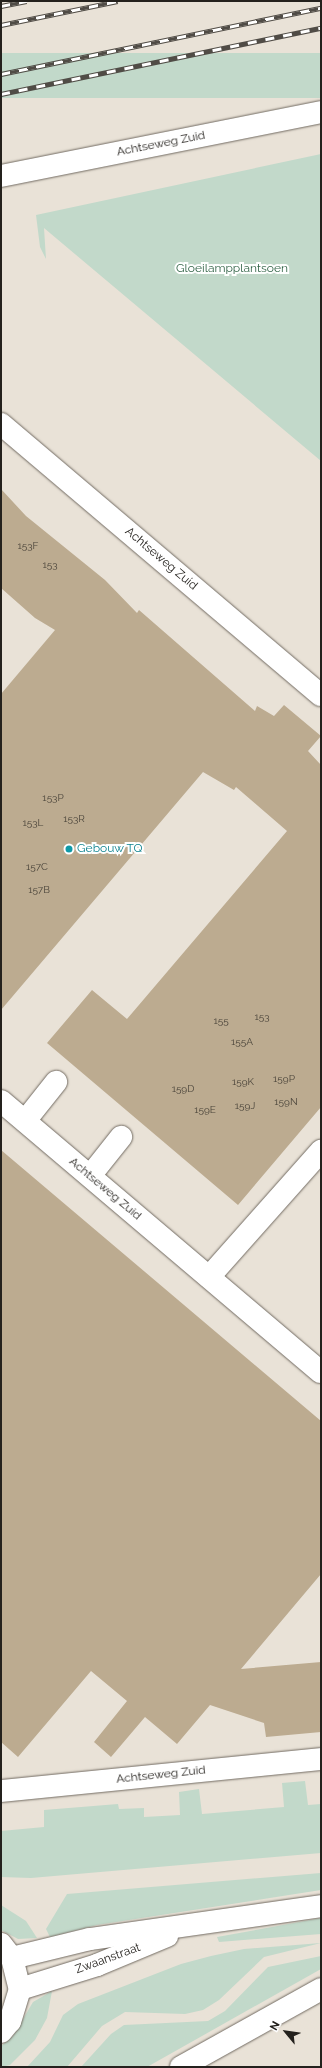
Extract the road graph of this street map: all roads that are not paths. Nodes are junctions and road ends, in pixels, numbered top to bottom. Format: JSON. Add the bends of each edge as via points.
{"nodes":[{"id":1,"x":321,"y":112,"type":"edge"},
{"id":2,"x":1,"y":176,"type":"edge"},
{"id":3,"x":1,"y":424,"type":"edge"},
{"id":4,"x":321,"y":695,"type":"edge"},
{"id":5,"x":56,"y":1082,"type":"dead end"},
{"id":6,"x":1,"y":1101,"type":"edge"},
{"id":7,"x":24,"y":1121,"type":"junction"},
{"id":8,"x":122,"y":1137,"type":"dead end"},
{"id":9,"x":321,"y":1151,"type":"edge"},
{"id":10,"x":90,"y":1176,"type":"junction"},
{"id":11,"x":209,"y":1277,"type":"junction"},
{"id":12,"x":321,"y":1372,"type":"edge"},
{"id":13,"x":321,"y":1759,"type":"edge"},
{"id":14,"x":1,"y":1791,"type":"edge"},
{"id":15,"x":321,"y":1906,"type":"edge"},
{"id":16,"x":194,"y":1925,"type":"junction"},
{"id":17,"x":7,"y":1951,"type":"edge"},
{"id":18,"x":20,"y":1989,"type":"junction"},
{"id":19,"x":321,"y":1989,"type":"edge"},
{"id":20,"x":1,"y":2032,"type":"edge"},
{"id":21,"x":181,"y":2067,"type":"edge"}],
"edges":[{"from":1,"to":2,"type":"street","name":"Achtseweg Zuid"},
{"from":3,"to":4,"type":"street","name":"Achtseweg Zuid"},
{"from":5,"to":7,"type":"street"},
{"from":6,"to":7,"type":"street","name":"Achtseweg Zuid"},
{"from":7,"to":10,"type":"street","name":"Achtseweg Zuid"},
{"from":8,"to":10,"type":"street"},
{"from":9,"to":11,"type":"street"},
{"from":10,"to":11,"type":"street","name":"Achtseweg Zuid"},
{"from":11,"to":12,"type":"street","name":"Achtseweg Zuid"},
{"from":13,"to":14,"type":"street","name":"Achtseweg Zuid"},
{"from":15,"to":16,"type":"street","name":"Zwaanstraat"},
{"from":16,"to":17,"type":"street","name":"Zwaanstraat"},
{"from":16,"to":18,"type":"street","name":"Zwaanstraat","via":[[97,1965]]},
{"from":17,"to":18,"type":"street"},
{"from":18,"to":20,"type":"street","via":[[10,2021]]},
{"from":19,"to":21,"type":"street"}]}
